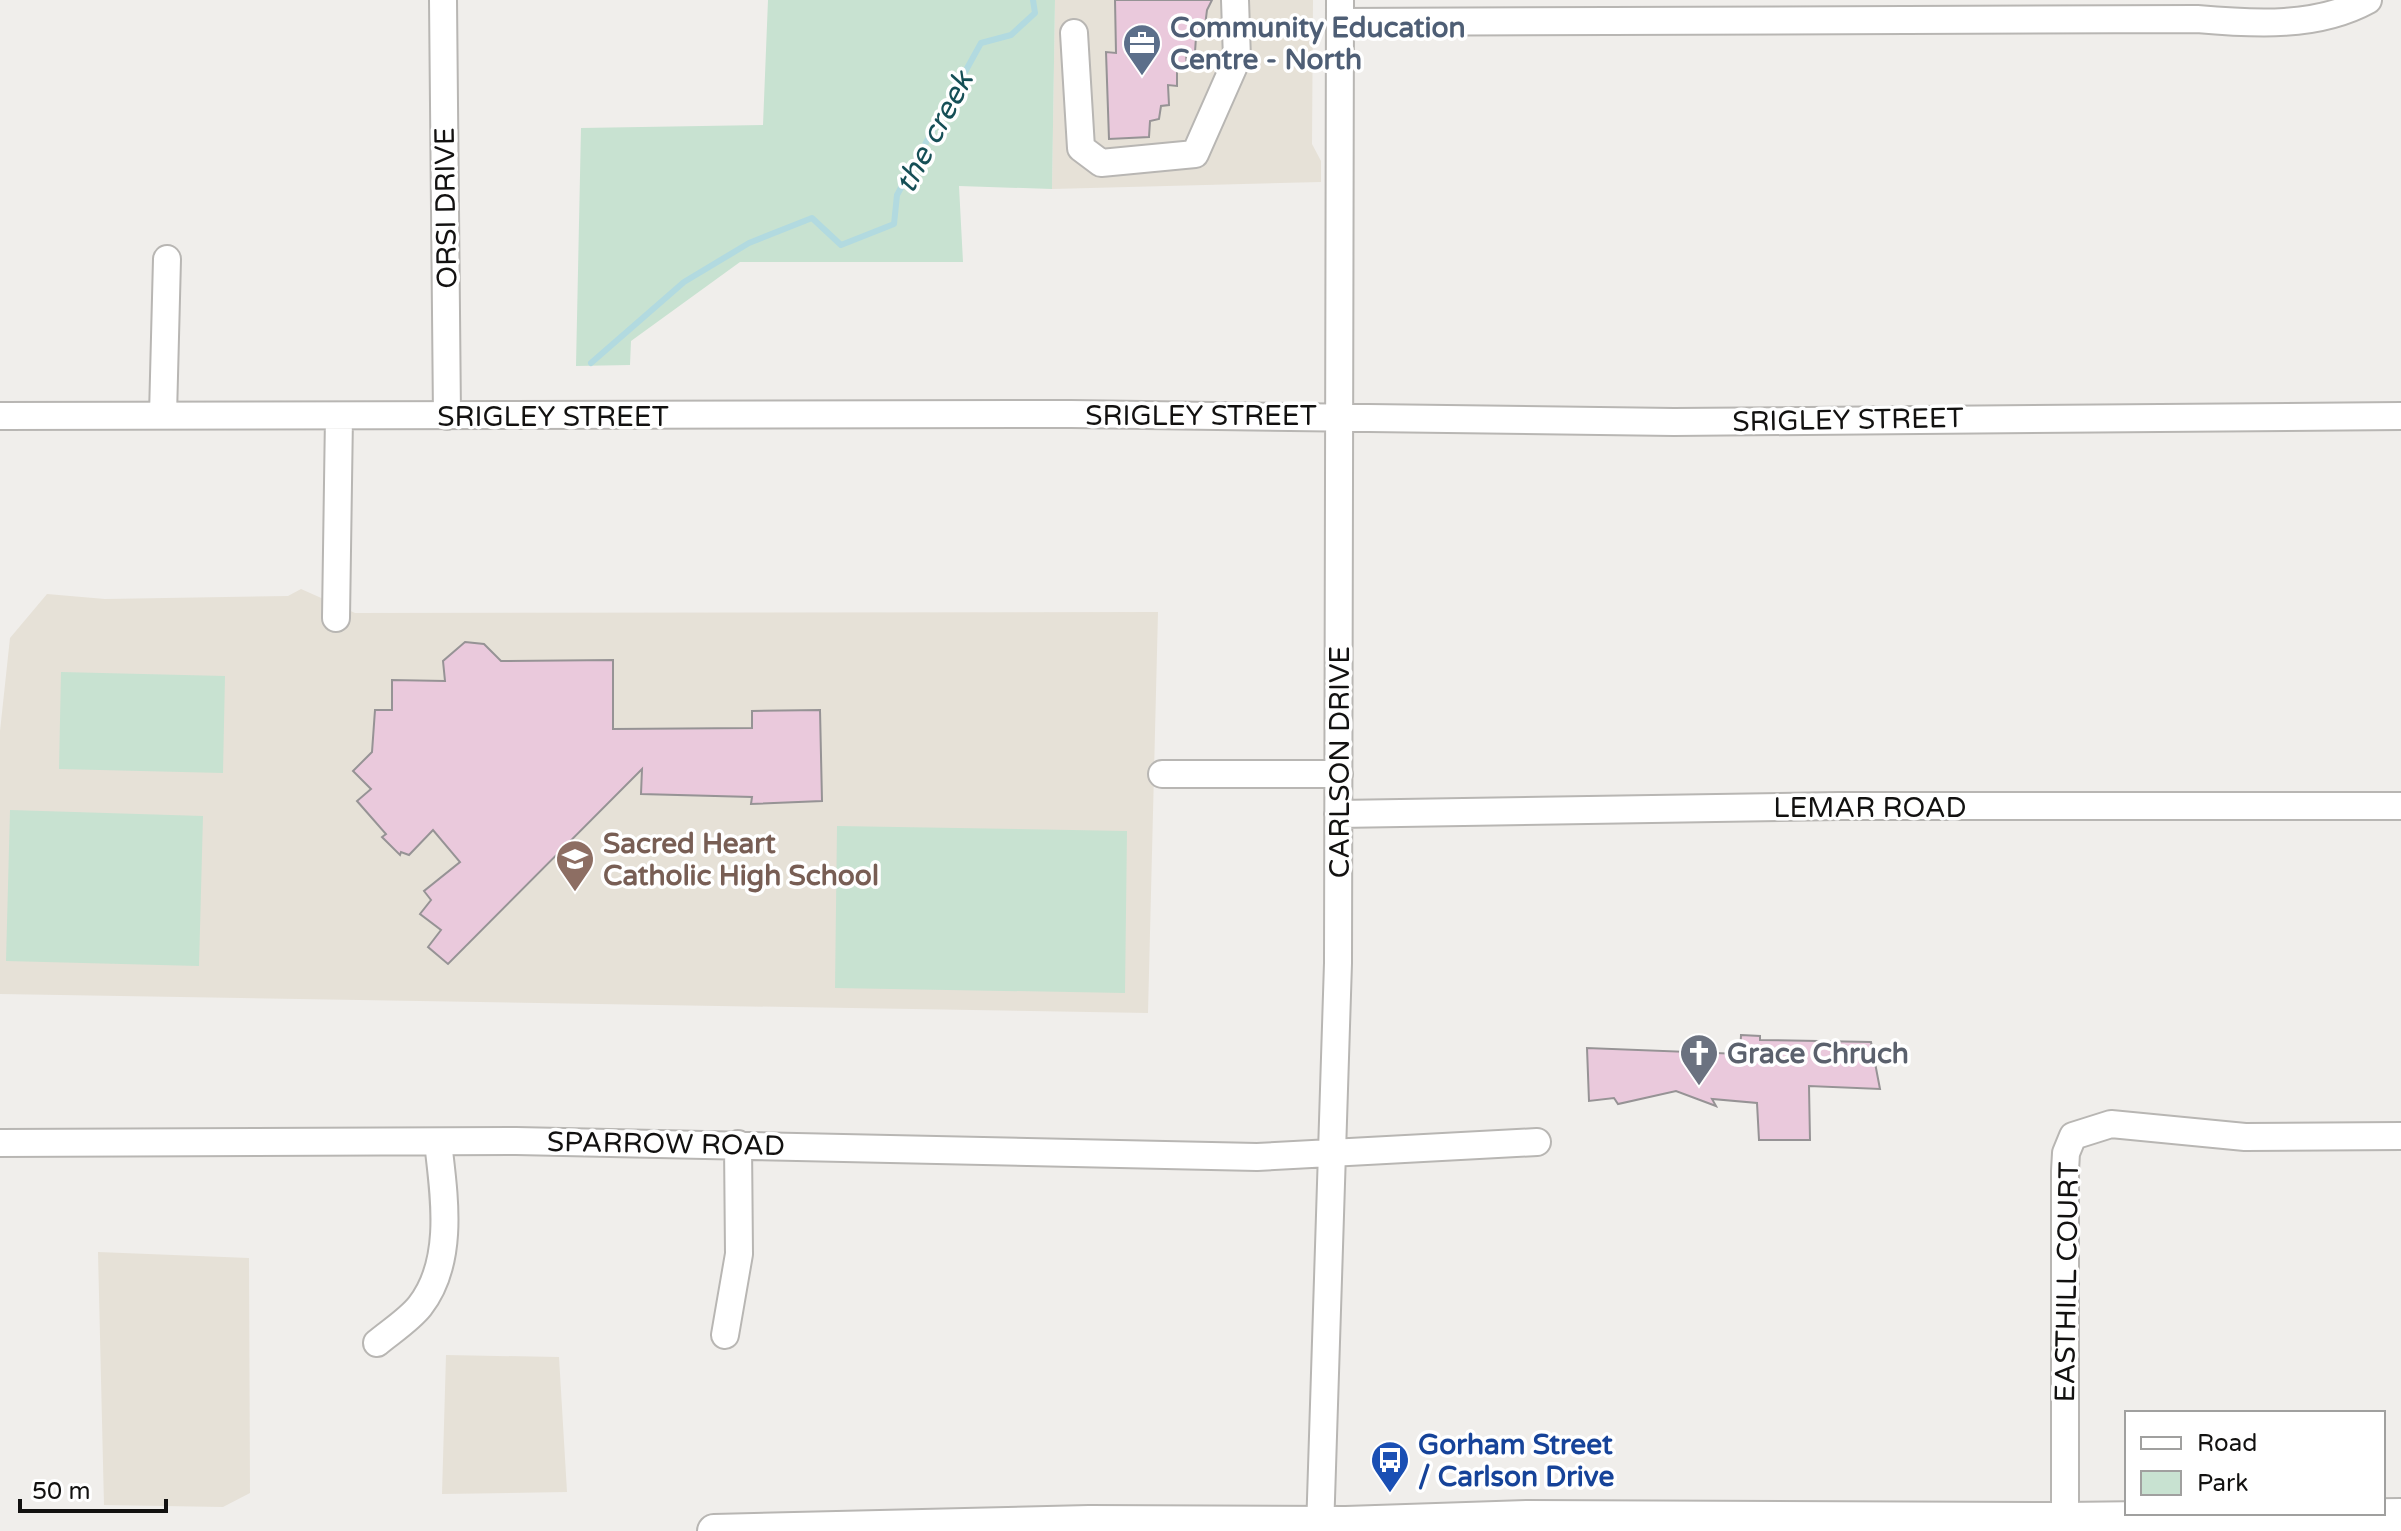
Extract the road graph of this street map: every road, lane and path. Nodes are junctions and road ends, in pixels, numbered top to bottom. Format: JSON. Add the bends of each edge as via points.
{"nodes":[{"id":1,"x":443,"y":0,"type":"edge"},
{"id":2,"x":1235,"y":0,"type":"edge"},
{"id":3,"x":2368,"y":0,"type":"edge"},
{"id":4,"x":2197,"y":9,"type":"edge"},
{"id":5,"x":1340,"y":11,"type":"edge"},
{"id":6,"x":1074,"y":33,"type":"dead end"},
{"id":7,"x":167,"y":259,"type":"dead end"},
{"id":8,"x":163,"y":415,"type":"junction"},
{"id":9,"x":0,"y":416,"type":"edge"},
{"id":10,"x":339,"y":416,"type":"junction"},
{"id":11,"x":447,"y":416,"type":"junction"},
{"id":12,"x":2401,"y":416,"type":"edge"},
{"id":13,"x":1340,"y":417,"type":"junction"},
{"id":14,"x":336,"y":618,"type":"dead end"},
{"id":15,"x":1162,"y":774,"type":"dead end"},
{"id":16,"x":1339,"y":774,"type":"junction"},
{"id":17,"x":2401,"y":806,"type":"edge"},
{"id":18,"x":1338,"y":814,"type":"junction"},
{"id":19,"x":2401,"y":1136,"type":"edge"},
{"id":20,"x":438,"y":1142,"type":"junction"},
{"id":21,"x":1537,"y":1142,"type":"dead end"},
{"id":22,"x":0,"y":1143,"type":"edge"},
{"id":23,"x":738,"y":1144,"type":"junction"},
{"id":24,"x":1331,"y":1154,"type":"junction"},
{"id":25,"x":725,"y":1335,"type":"dead end"},
{"id":26,"x":377,"y":1343,"type":"dead end"},
{"id":27,"x":2401,"y":1515,"type":"edge"},
{"id":28,"x":2065,"y":1525,"type":"edge"},
{"id":29,"x":1320,"y":1527,"type":"edge"},
{"id":30,"x":714,"y":1531,"type":"edge"}],
"edges":[{"from":1,"to":11,"type":"street","name":"ORSI DRIVE"},
{"from":2,"to":6,"type":"street","via":[[1237,59],[1195,154],[1101,163],[1081,148]]},
{"from":3,"to":4,"type":"street","via":[[2341,15],[2254,24]]},
{"from":4,"to":5,"type":"street"},
{"from":5,"to":13,"type":"street","name":"CARLSON DRIVE"},
{"from":7,"to":8,"type":"street"},
{"from":8,"to":9,"type":"street","name":"SRIGLEY STREET"},
{"from":8,"to":10,"type":"street","name":"SRIGLEY STREET"},
{"from":10,"to":11,"type":"street","name":"SRIGLEY STREET"},
{"from":10,"to":14,"type":"street"},
{"from":11,"to":13,"type":"street","name":"SRIGLEY STREET"},
{"from":12,"to":13,"type":"street","name":"SRIGLEY STREET","via":[[1674,422]]},
{"from":13,"to":16,"type":"street","name":"CARLSON DRIVE"},
{"from":15,"to":16,"type":"street"},
{"from":16,"to":18,"type":"street","name":"CARLSON DRIVE"},
{"from":17,"to":18,"type":"street","name":"LEMAR ROAD","via":[[1839,806]]},
{"from":18,"to":24,"type":"street","name":"CARLSON DRIVE"},
{"from":19,"to":28,"type":"street","name":"EASTHILL COURT","via":[[2245,1137],[2111,1124],[2073,1136],[2065,1171]]},
{"from":20,"to":22,"type":"street","name":"SPARROW ROAD"},
{"from":20,"to":23,"type":"street","name":"SPARROW ROAD"},
{"from":20,"to":26,"type":"street","via":[[444,1203],[437,1278],[418,1308]]},
{"from":21,"to":24,"type":"street","name":"SPARROW ROAD"},
{"from":23,"to":24,"type":"street","name":"SPARROW ROAD","via":[[1153,1157]]},
{"from":23,"to":25,"type":"street","via":[[739,1254]]},
{"from":24,"to":29,"type":"street","name":"CARLSON DRIVE"},
{"from":27,"to":28,"type":"main road"},
{"from":28,"to":29,"type":"main road","via":[[1528,1517]]},
{"from":29,"to":30,"type":"main road","via":[[1089,1522]]}]}
